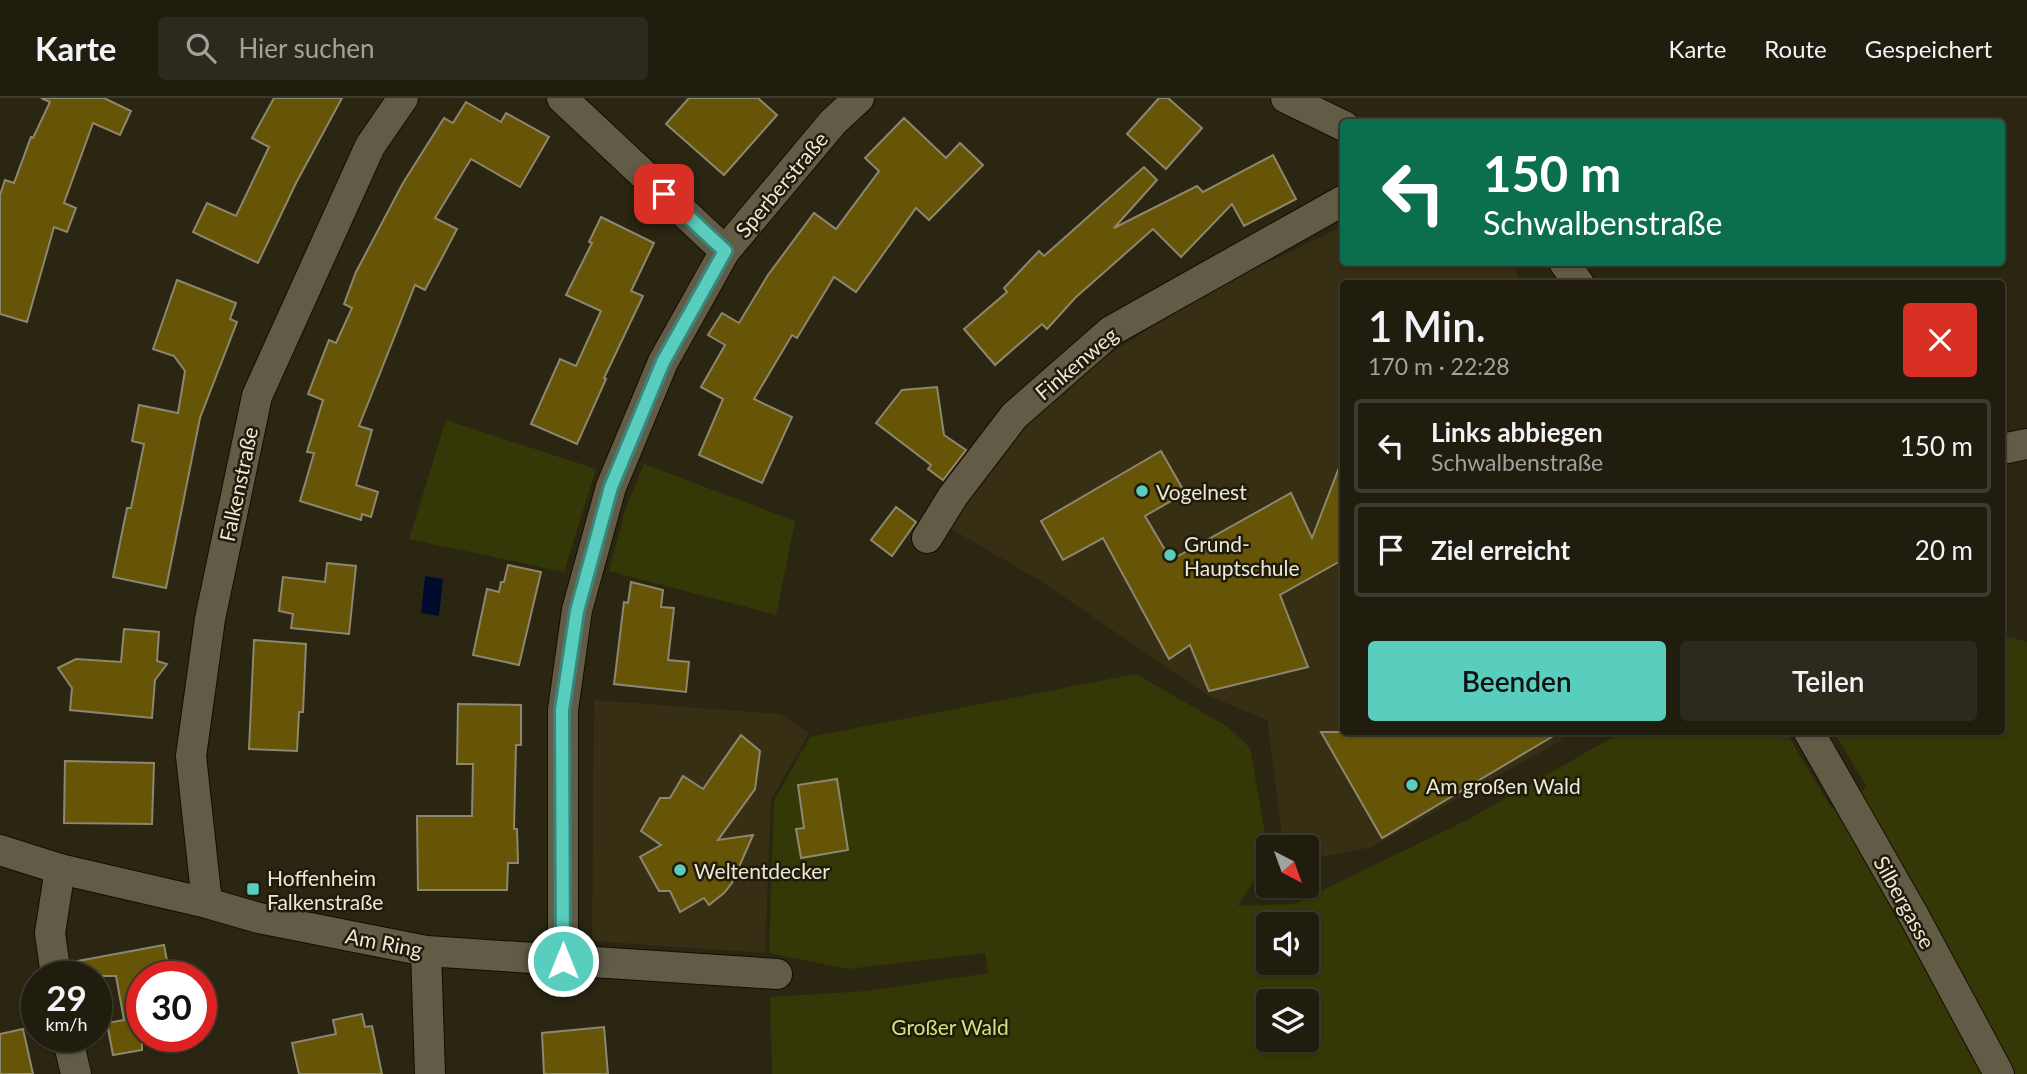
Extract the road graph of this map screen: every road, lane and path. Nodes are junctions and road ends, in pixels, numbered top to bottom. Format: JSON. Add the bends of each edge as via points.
{"nodes":[{"id":1,"x":403,"y":98,"type":"edge"},
{"id":2,"x":562,"y":98,"type":"edge"},
{"id":3,"x":859,"y":98,"type":"edge"},
{"id":4,"x":1286,"y":98,"type":"edge"},
{"id":5,"x":1340,"y":124,"type":"edge"},
{"id":6,"x":1340,"y":202,"type":"edge"},
{"id":7,"x":725,"y":251,"type":"junction"},
{"id":8,"x":2027,"y":444,"type":"edge"},
{"id":9,"x":2005,"y":448,"type":"edge"},
{"id":10,"x":927,"y":538,"type":"dead end"},
{"id":11,"x":1811,"y":735,"type":"edge"},
{"id":12,"x":0,"y":850,"type":"edge"},
{"id":13,"x":60,"y":869,"type":"junction"},
{"id":14,"x":207,"y":903,"type":"junction"},
{"id":15,"x":426,"y":950,"type":"junction"},
{"id":16,"x":54,"y":961,"type":"edge"},
{"id":17,"x":563,"y":961,"type":"junction"},
{"id":18,"x":777,"y":974,"type":"dead end"},
{"id":19,"x":71,"y":1052,"type":"edge"},
{"id":20,"x":76,"y":1074,"type":"edge"},
{"id":21,"x":430,"y":1074,"type":"edge"},
{"id":22,"x":1999,"y":1074,"type":"edge"}],
"edges":[{"from":1,"to":14,"type":"street","name":"Falkenstraße","via":[[370,146],[257,396],[210,619],[191,756]]},
{"from":2,"to":7,"type":"street"},
{"from":3,"to":7,"type":"street","name":"Sperberstraße","via":[[833,122]]},
{"from":4,"to":5,"type":"street"},
{"from":6,"to":10,"type":"street","name":"Finkenweg","via":[[1111,331],[1014,416]]},
{"from":7,"to":17,"type":"street","name":"Sperberstraße","via":[[663,362],[611,487],[577,611],[562,710]]},
{"from":8,"to":9,"type":"street"},
{"from":11,"to":22,"type":"street","name":"Silbergasse"},
{"from":12,"to":13,"type":"street","name":"Am Ring"},
{"from":13,"to":14,"type":"street","name":"Am Ring"},
{"from":13,"to":16,"type":"street","via":[[50,933]]},
{"from":14,"to":15,"type":"street","name":"Am Ring","via":[[259,918]]},
{"from":15,"to":17,"type":"street","name":"Am Ring"},
{"from":15,"to":21,"type":"street"},
{"from":17,"to":18,"type":"street","name":"Am Ring"},
{"from":19,"to":20,"type":"street"}]}
